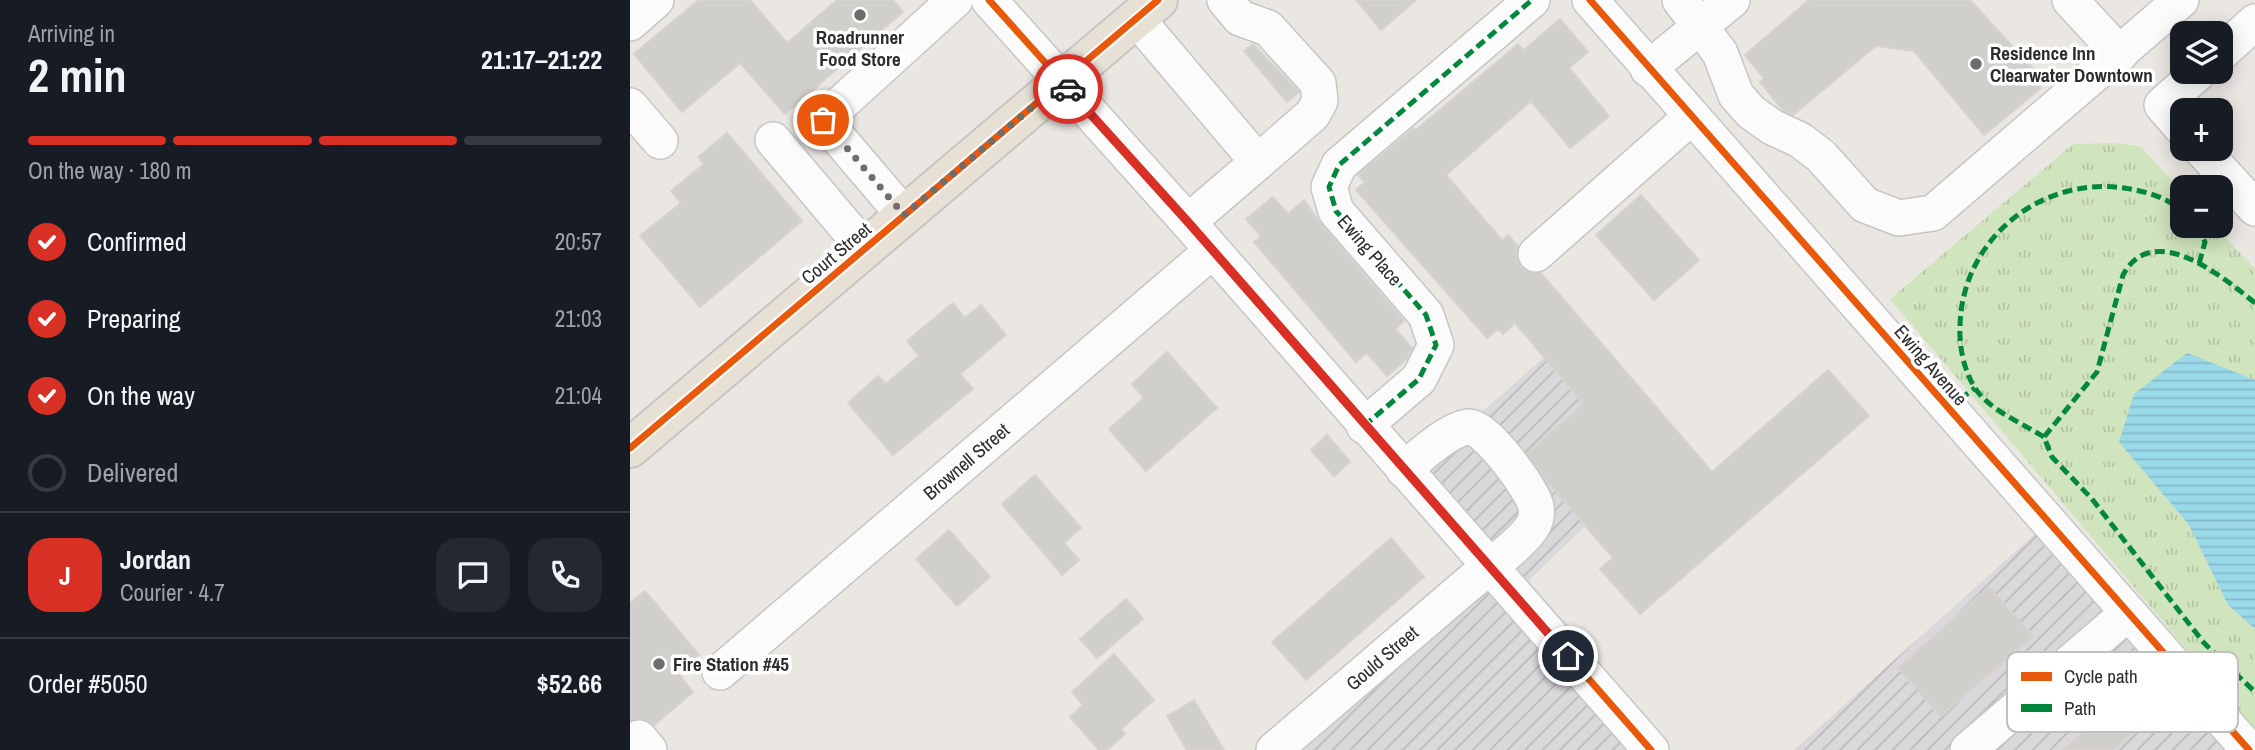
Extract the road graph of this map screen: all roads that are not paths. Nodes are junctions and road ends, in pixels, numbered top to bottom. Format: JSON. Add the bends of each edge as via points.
{"nodes":[{"id":1,"x":656,"y":0,"type":"edge"},
{"id":2,"x":955,"y":0,"type":"edge"},
{"id":3,"x":989,"y":0,"type":"edge"},
{"id":4,"x":1225,"y":0,"type":"edge"},
{"id":5,"x":1532,"y":0,"type":"edge"},
{"id":6,"x":1590,"y":0,"type":"edge"},
{"id":7,"x":1732,"y":0,"type":"edge"},
{"id":8,"x":2070,"y":0,"type":"edge"},
{"id":9,"x":2181,"y":0,"type":"edge"},
{"id":10,"x":1147,"y":9,"type":"edge"},
{"id":11,"x":1690,"y":13,"type":"edge"},
{"id":12,"x":2255,"y":22,"type":"edge"},
{"id":13,"x":630,"y":23,"type":"edge"},
{"id":14,"x":2233,"y":42,"type":"edge"},
{"id":15,"x":2120,"y":54,"type":"junction"},
{"id":16,"x":1648,"y":69,"type":"junction"},
{"id":17,"x":1062,"y":82,"type":"junction"},
{"id":18,"x":2186,"y":84,"type":"edge"},
{"id":19,"x":630,"y":106,"type":"edge"},
{"id":20,"x":2170,"y":114,"type":"edge"},
{"id":21,"x":1691,"y":117,"type":"junction"},
{"id":22,"x":660,"y":141,"type":"dead end"},
{"id":23,"x":773,"y":141,"type":"dead end"},
{"id":24,"x":2212,"y":161,"type":"edge"},
{"id":25,"x":1258,"y":162,"type":"junction"},
{"id":26,"x":2255,"y":208,"type":"edge"},
{"id":27,"x":904,"y":215,"type":"junction"},
{"id":28,"x":1188,"y":222,"type":"junction"},
{"id":29,"x":865,"y":249,"type":"junction"},
{"id":30,"x":1212,"y":251,"type":"junction"},
{"id":31,"x":1536,"y":254,"type":"dead end"},
{"id":32,"x":1364,"y":426,"type":"junction"},
{"id":33,"x":630,"y":448,"type":"edge"},
{"id":34,"x":1404,"y":470,"type":"junction"},
{"id":35,"x":1489,"y":566,"type":"junction"},
{"id":36,"x":2128,"y":613,"type":"junction"},
{"id":37,"x":2082,"y":652,"type":"edge"},
{"id":38,"x":2162,"y":652,"type":"edge"},
{"id":39,"x":720,"y":672,"type":"dead end"},
{"id":40,"x":2007,"y":717,"type":"edge"},
{"id":41,"x":2233,"y":732,"type":"edge"},
{"id":42,"x":1274,"y":750,"type":"edge"},
{"id":43,"x":1651,"y":750,"type":"edge"},
{"id":44,"x":1968,"y":750,"type":"edge"},
{"id":45,"x":2249,"y":750,"type":"edge"}],
"edges":[{"from":1,"to":13,"type":"street"},
{"from":2,"to":27,"type":"street","via":[[823,120]]},
{"from":3,"to":17,"type":"street"},
{"from":4,"to":25,"type":"street","via":[[1240,18],[1268,28],[1318,83],[1320,102],[1312,115]]},
{"from":5,"to":32,"type":"street","name":"Ewing Place","via":[[1339,165],[1329,187],[1335,211],[1426,315],[1436,345],[1419,379]]},
{"from":6,"to":16,"type":"street","name":"Ewing Avenue"},
{"from":7,"to":11,"type":"street"},
{"from":8,"to":15,"type":"street"},
{"from":9,"to":15,"type":"street"},
{"from":10,"to":17,"type":"main road","name":"Court Street"},
{"from":10,"to":25,"type":"street"},
{"from":11,"to":15,"type":"street","via":[[1720,53],[1736,95],[1751,113],[1821,156],[1866,205],[1899,218],[1933,213]]},
{"from":11,"to":16,"type":"street"},
{"from":12,"to":14,"type":"street"},
{"from":16,"to":21,"type":"street","name":"Ewing Avenue"},
{"from":17,"to":27,"type":"main road","name":"Court Street"},
{"from":17,"to":28,"type":"street"},
{"from":18,"to":20,"type":"street","via":[[2162,105]]},
{"from":19,"to":22,"type":"street"},
{"from":21,"to":31,"type":"street"},
{"from":21,"to":36,"type":"street","name":"Ewing Avenue"},
{"from":23,"to":29,"type":"street"},
{"from":24,"to":26,"type":"street"},
{"from":25,"to":28,"type":"street"},
{"from":27,"to":29,"type":"main road","name":"Court Street"},
{"from":28,"to":30,"type":"street"},
{"from":29,"to":33,"type":"main road","name":"Court Street"},
{"from":30,"to":32,"type":"street"},
{"from":30,"to":39,"type":"street","name":"Brownell Street"},
{"from":32,"to":34,"type":"street"},
{"from":34,"to":35,"type":"street"},
{"from":34,"to":35,"type":"street","name":"Gould Street","via":[[1467,427],[1487,436],[1529,488],[1536,506],[1530,529]]},
{"from":35,"to":42,"type":"street","name":"Gould Street"},
{"from":35,"to":43,"type":"street"},
{"from":36,"to":37,"type":"street"},
{"from":36,"to":38,"type":"street","name":"Ewing Avenue"},
{"from":40,"to":44,"type":"street"},
{"from":41,"to":45,"type":"street","name":"Ewing Avenue"}]}
